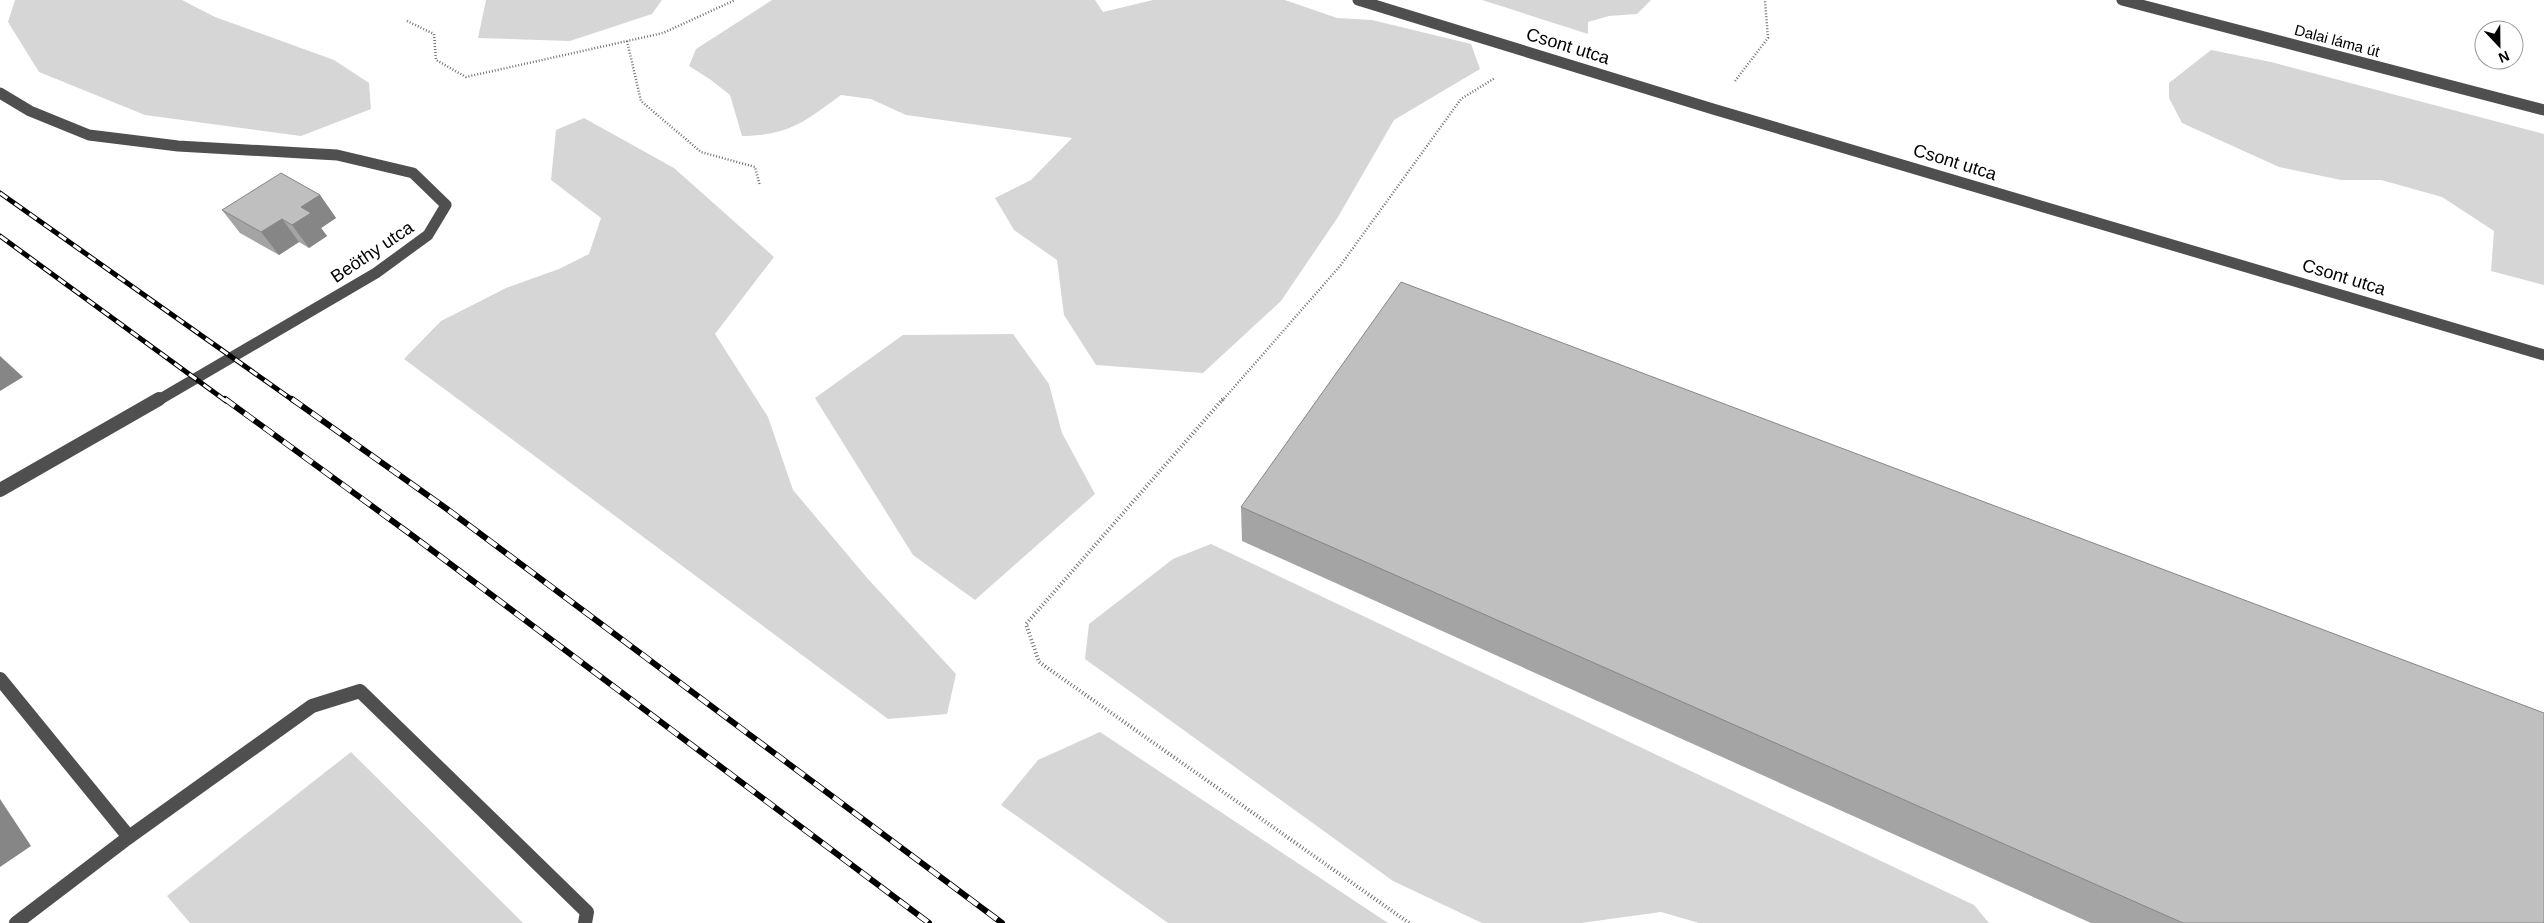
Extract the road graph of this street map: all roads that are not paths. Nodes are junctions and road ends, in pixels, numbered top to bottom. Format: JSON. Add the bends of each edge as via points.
{"nodes":[{"id":1,"x":1358,"y":0,"type":"edge"},
{"id":2,"x":2122,"y":0,"type":"edge"},
{"id":3,"x":0,"y":93,"type":"edge"},
{"id":4,"x":2544,"y":110,"type":"edge"},
{"id":5,"x":2544,"y":355,"type":"edge"},
{"id":6,"x":0,"y":490,"type":"edge"},
{"id":7,"x":0,"y":679,"type":"edge"},
{"id":8,"x":129,"y":837,"type":"junction"},
{"id":9,"x":16,"y":923,"type":"edge"},
{"id":10,"x":586,"y":923,"type":"edge"}],
"edges":[{"from":1,"to":5,"type":"lane","name":"Csont utca","via":[[1713,109]]},
{"from":2,"to":4,"type":"lane","name":"Dalai láma út"},
{"from":3,"to":6,"type":"lane","name":"Beöthy utca","via":[[30,111],[88,135],[178,146],[336,155],[413,173],[446,205],[428,235],[376,273],[310,314]]},
{"from":7,"to":8,"type":"lane"},
{"from":8,"to":9,"type":"lane"},
{"from":8,"to":10,"type":"lane","via":[[312,706],[360,691],[587,912]]}]}
